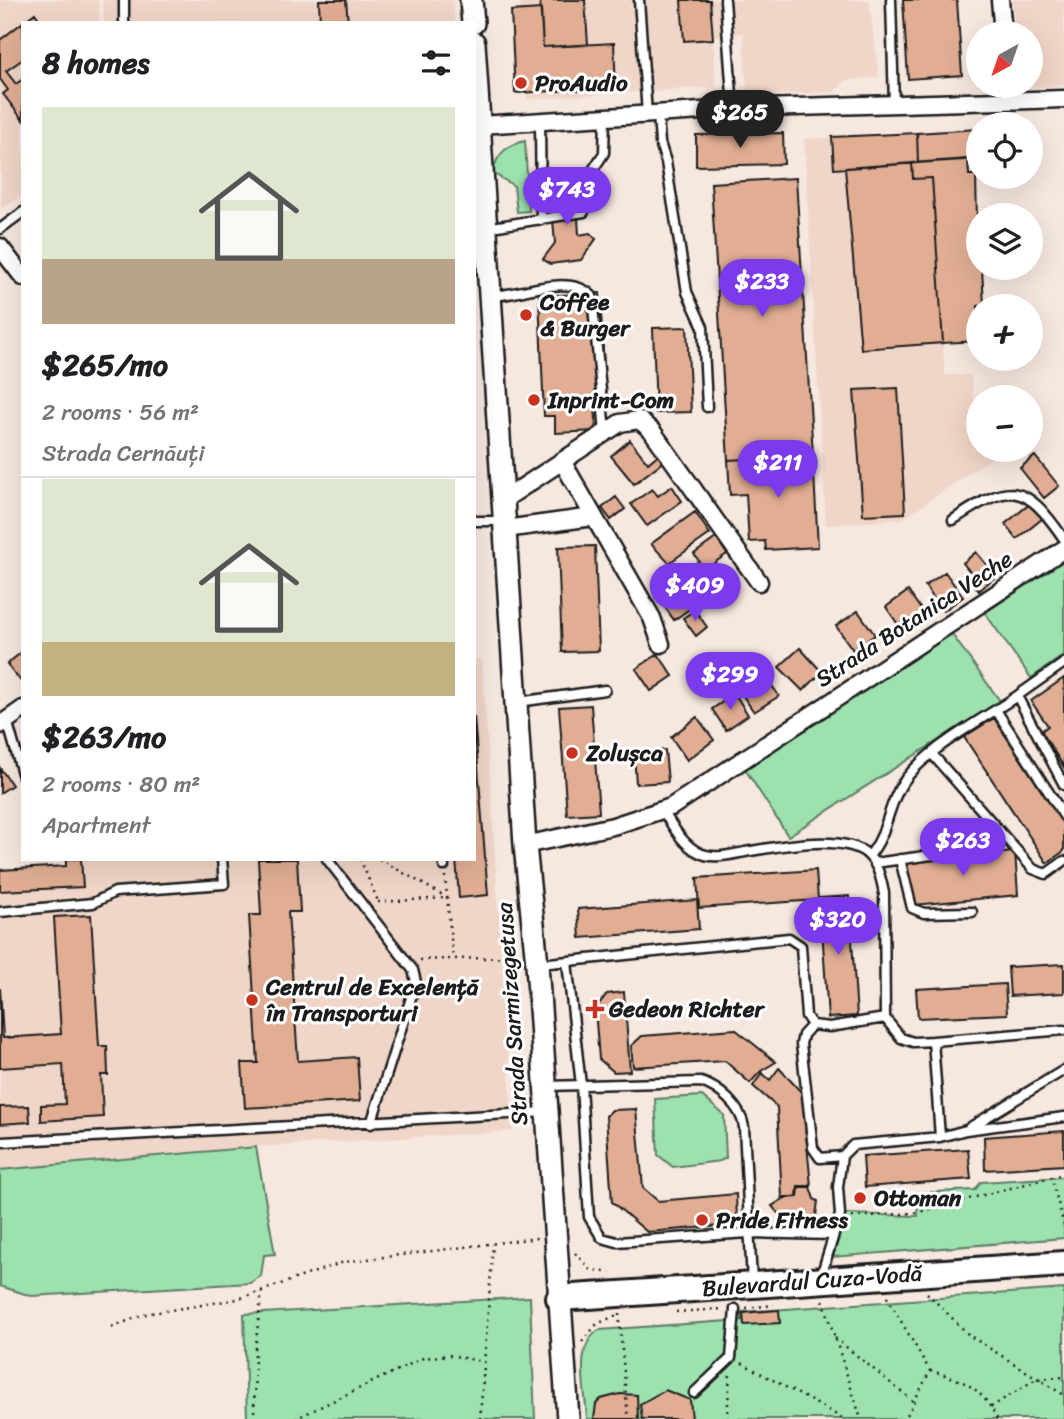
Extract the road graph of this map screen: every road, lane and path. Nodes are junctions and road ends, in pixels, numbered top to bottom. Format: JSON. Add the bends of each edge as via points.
{"nodes":[{"id":1,"x":124,"y":0,"type":"edge"},
{"id":2,"x":471,"y":0,"type":"edge"},
{"id":3,"x":639,"y":0,"type":"edge"},
{"id":4,"x":725,"y":0,"type":"edge"},
{"id":5,"x":891,"y":0,"type":"edge"},
{"id":6,"x":1000,"y":0,"type":"edge"},
{"id":7,"x":124,"y":21,"type":"edge"},
{"id":8,"x":473,"y":21,"type":"edge"},
{"id":9,"x":1002,"y":21,"type":"edge"},
{"id":10,"x":1043,"y":97,"type":"edge"},
{"id":11,"x":476,"y":98,"type":"edge"},
{"id":12,"x":967,"y":98,"type":"edge"},
{"id":13,"x":1064,"y":99,"type":"edge"},
{"id":14,"x":894,"y":105,"type":"junction"},
{"id":15,"x":733,"y":109,"type":"junction"},
{"id":16,"x":652,"y":114,"type":"junction"},
{"id":17,"x":605,"y":117,"type":"junction"},
{"id":18,"x":540,"y":121,"type":"junction"},
{"id":19,"x":477,"y":126,"type":"edge"},
{"id":20,"x":21,"y":213,"type":"edge"},
{"id":21,"x":541,"y":220,"type":"junction"},
{"id":22,"x":486,"y":228,"type":"junction"},
{"id":23,"x":0,"y":229,"type":"edge"},
{"id":24,"x":0,"y":247,"type":"edge"},
{"id":25,"x":21,"y":274,"type":"edge"},
{"id":26,"x":490,"y":296,"type":"junction"},
{"id":27,"x":707,"y":407,"type":"dead end"},
{"id":28,"x":605,"y":432,"type":"junction"},
{"id":29,"x":562,"y":461,"type":"junction"},
{"id":30,"x":504,"y":517,"type":"junction"},
{"id":31,"x":593,"y":517,"type":"junction"},
{"id":32,"x":953,"y":520,"type":"dead end"},
{"id":33,"x":476,"y":522,"type":"edge"},
{"id":34,"x":1064,"y":539,"type":"edge"},
{"id":35,"x":1064,"y":550,"type":"edge"},
{"id":36,"x":759,"y":582,"type":"dead end"},
{"id":37,"x":661,"y":644,"type":"dead end"},
{"id":38,"x":1064,"y":663,"type":"edge"},
{"id":39,"x":605,"y":690,"type":"dead end"},
{"id":40,"x":1017,"y":696,"type":"junction"},
{"id":41,"x":517,"y":702,"type":"junction"},
{"id":42,"x":21,"y":710,"type":"edge"},
{"id":43,"x":996,"y":710,"type":"junction"},
{"id":44,"x":4,"y":723,"type":"edge"},
{"id":45,"x":932,"y":754,"type":"junction"},
{"id":46,"x":21,"y":771,"type":"edge"},
{"id":47,"x":1064,"y":785,"type":"edge"},
{"id":48,"x":663,"y":811,"type":"junction"},
{"id":49,"x":1064,"y":816,"type":"edge"},
{"id":50,"x":525,"y":845,"type":"junction"},
{"id":51,"x":995,"y":846,"type":"dead end"},
{"id":52,"x":900,"y":859,"type":"junction"},
{"id":53,"x":872,"y":860,"type":"junction"},
{"id":54,"x":222,"y":861,"type":"edge"},
{"id":55,"x":329,"y":861,"type":"edge"},
{"id":56,"x":361,"y":861,"type":"edge"},
{"id":57,"x":383,"y":861,"type":"edge"},
{"id":58,"x":1064,"y":861,"type":"edge"},
{"id":59,"x":443,"y":863,"type":"edge"},
{"id":60,"x":447,"y":897,"type":"junction"},
{"id":61,"x":378,"y":902,"type":"junction"},
{"id":62,"x":0,"y":912,"type":"edge"},
{"id":63,"x":972,"y":912,"type":"dead end"},
{"id":64,"x":371,"y":915,"type":"junction"},
{"id":65,"x":516,"y":957,"type":"dead end"},
{"id":66,"x":453,"y":959,"type":"junction"},
{"id":67,"x":407,"y":961,"type":"junction"},
{"id":68,"x":568,"y":962,"type":"junction"},
{"id":69,"x":537,"y":964,"type":"junction"},
{"id":70,"x":885,"y":1018,"type":"junction"},
{"id":71,"x":812,"y":1025,"type":"junction"},
{"id":72,"x":1064,"y":1030,"type":"edge"},
{"id":73,"x":933,"y":1041,"type":"junction"},
{"id":74,"x":1064,"y":1070,"type":"edge"},
{"id":75,"x":581,"y":1085,"type":"junction"},
{"id":76,"x":544,"y":1086,"type":"junction"},
{"id":77,"x":546,"y":1112,"type":"junction"},
{"id":78,"x":1064,"y":1118,"type":"edge"},
{"id":79,"x":371,"y":1124,"type":"junction"},
{"id":80,"x":966,"y":1130,"type":"junction"},
{"id":81,"x":940,"y":1137,"type":"junction"},
{"id":82,"x":2,"y":1142,"type":"dead end"},
{"id":83,"x":842,"y":1156,"type":"junction"},
{"id":84,"x":1064,"y":1174,"type":"edge"},
{"id":85,"x":1051,"y":1175,"type":"junction"},
{"id":86,"x":839,"y":1217,"type":"junction"},
{"id":87,"x":1064,"y":1226,"type":"edge"},
{"id":88,"x":748,"y":1233,"type":"junction"},
{"id":89,"x":833,"y":1235,"type":"junction"},
{"id":90,"x":555,"y":1238,"type":"junction"},
{"id":91,"x":493,"y":1244,"type":"junction"},
{"id":92,"x":1064,"y":1264,"type":"edge"},
{"id":93,"x":617,"y":1275,"type":"dead end"},
{"id":94,"x":821,"y":1279,"type":"junction"},
{"id":95,"x":752,"y":1285,"type":"junction"},
{"id":96,"x":262,"y":1292,"type":"junction"},
{"id":97,"x":927,"y":1293,"type":"dead end"},
{"id":98,"x":887,"y":1297,"type":"dead end"},
{"id":99,"x":559,"y":1298,"type":"junction"},
{"id":100,"x":735,"y":1309,"type":"dead end"},
{"id":101,"x":113,"y":1327,"type":"dead end"},
{"id":102,"x":835,"y":1338,"type":"junction"},
{"id":103,"x":583,"y":1350,"type":"dead end"},
{"id":104,"x":731,"y":1357,"type":"junction"},
{"id":105,"x":484,"y":1362,"type":"junction"},
{"id":106,"x":930,"y":1371,"type":"junction"},
{"id":107,"x":1064,"y":1377,"type":"edge"},
{"id":108,"x":1036,"y":1379,"type":"junction"},
{"id":109,"x":694,"y":1393,"type":"dead end"},
{"id":110,"x":1064,"y":1395,"type":"edge"},
{"id":111,"x":914,"y":1402,"type":"junction"},
{"id":112,"x":991,"y":1407,"type":"junction"},
{"id":113,"x":254,"y":1419,"type":"edge"},
{"id":114,"x":295,"y":1419,"type":"edge"},
{"id":115,"x":480,"y":1419,"type":"edge"},
{"id":116,"x":568,"y":1419,"type":"edge"},
{"id":117,"x":628,"y":1419,"type":"edge"},
{"id":118,"x":727,"y":1419,"type":"edge"},
{"id":119,"x":844,"y":1419,"type":"edge"},
{"id":120,"x":861,"y":1419,"type":"edge"},
{"id":121,"x":905,"y":1419,"type":"edge"},
{"id":122,"x":997,"y":1419,"type":"edge"}],
"edges":[{"from":1,"to":7,"type":"lane"},
{"from":2,"to":8,"type":"main road"},
{"from":3,"to":16,"type":"lane"},
{"from":4,"to":15,"type":"lane"},
{"from":5,"to":14,"type":"lane"},
{"from":6,"to":9,"type":"street"},
{"from":10,"to":13,"type":"street"},
{"from":11,"to":19,"type":"main road","name":"Strada Sarmizegetusa"},
{"from":12,"to":14,"type":"street"},
{"from":14,"to":15,"type":"street"},
{"from":15,"to":16,"type":"street"},
{"from":16,"to":17,"type":"street"},
{"from":16,"to":27,"type":"lane","via":[[666,162],[687,292],[703,327]]},
{"from":17,"to":18,"type":"street"},
{"from":17,"to":21,"type":"lane","via":[[604,153],[587,179],[584,212]]},
{"from":18,"to":19,"type":"street"},
{"from":18,"to":21,"type":"lane"},
{"from":19,"to":22,"type":"main road","name":"Strada Sarmizegetusa"},
{"from":20,"to":23,"type":"lane"},
{"from":21,"to":22,"type":"lane"},
{"from":22,"to":26,"type":"main road","name":"Strada Sarmizegetusa"},
{"from":24,"to":25,"type":"street"},
{"from":26,"to":28,"type":"lane","via":[[570,284],[593,296]]},
{"from":26,"to":30,"type":"main road","name":"Strada Sarmizegetusa"},
{"from":28,"to":29,"type":"street"},
{"from":28,"to":36,"type":"street","via":[[629,419],[639,420],[652,431]]},
{"from":29,"to":30,"type":"street"},
{"from":29,"to":31,"type":"street"},
{"from":30,"to":31,"type":"street"},
{"from":30,"to":33,"type":"lane"},
{"from":30,"to":41,"type":"main road","name":"Strada Sarmizegetusa"},
{"from":31,"to":37,"type":"street","via":[[652,618]]},
{"from":32,"to":34,"type":"lane","via":[[986,498],[1016,493],[1031,497]]},
{"from":35,"to":48,"type":"street","name":"Strada Botanica Veche"},
{"from":38,"to":40,"type":"lane"},
{"from":39,"to":41,"type":"lane"},
{"from":40,"to":43,"type":"lane"},
{"from":40,"to":47,"type":"lane"},
{"from":41,"to":50,"type":"main road","name":"Strada Sarmizegetusa"},
{"from":42,"to":44,"type":"street"},
{"from":43,"to":45,"type":"lane"},
{"from":43,"to":49,"type":"lane"},
{"from":44,"to":46,"type":"lane"},
{"from":45,"to":53,"type":"lane","via":[[902,785]]},
{"from":45,"to":58,"type":"lane","via":[[1033,869],[1046,874]]},
{"from":48,"to":50,"type":"street","name":"Strada Botanica Veche","via":[[569,838]]},
{"from":48,"to":53,"type":"lane","via":[[690,847],[704,855],[832,844],[851,845]]},
{"from":50,"to":69,"type":"main road","name":"Strada Sarmizegetusa"},
{"from":51,"to":52,"type":"lane"},
{"from":52,"to":53,"type":"lane"},
{"from":52,"to":63,"type":"lane","via":[[912,908],[924,913]]},
{"from":53,"to":70,"type":"lane","via":[[884,893]]},
{"from":54,"to":62,"type":"lane","via":[[223,884],[115,892],[93,903]]},
{"from":55,"to":64,"type":"lane"},
{"from":56,"to":61,"type":"path"},
{"from":57,"to":60,"type":"path"},
{"from":59,"to":60,"type":"path"},
{"from":60,"to":61,"type":"path"},
{"from":60,"to":66,"type":"path"},
{"from":61,"to":64,"type":"path"},
{"from":64,"to":67,"type":"lane"},
{"from":65,"to":66,"type":"path"},
{"from":66,"to":67,"type":"path"},
{"from":67,"to":79,"type":"lane","via":[[416,982]]},
{"from":68,"to":69,"type":"lane"},
{"from":68,"to":71,"type":"lane","via":[[789,937],[801,946],[806,1016]]},
{"from":68,"to":75,"type":"lane"},
{"from":69,"to":76,"type":"main road","name":"Strada Sarmizegetusa"},
{"from":70,"to":71,"type":"lane","via":[[830,1027]]},
{"from":70,"to":73,"type":"lane","via":[[901,1038]]},
{"from":71,"to":83,"type":"lane","via":[[801,1044],[813,1148],[820,1158]]},
{"from":72,"to":73,"type":"lane"},
{"from":73,"to":81,"type":"lane"},
{"from":74,"to":80,"type":"lane"},
{"from":75,"to":76,"type":"lane"},
{"from":75,"to":88,"type":"lane","via":[[694,1082],[714,1087],[743,1120]]},
{"from":75,"to":88,"type":"lane","via":[[589,1217],[602,1238],[617,1242]]},
{"from":76,"to":77,"type":"main road","name":"Strada Sarmizegetusa"},
{"from":77,"to":79,"type":"lane"},
{"from":77,"to":90,"type":"main road","name":"Strada Sarmizegetusa"},
{"from":78,"to":80,"type":"lane"},
{"from":79,"to":82,"type":"lane"},
{"from":80,"to":81,"type":"lane"},
{"from":81,"to":83,"type":"lane","via":[[852,1145]]},
{"from":83,"to":86,"type":"lane"},
{"from":84,"to":85,"type":"path"},
{"from":85,"to":86,"type":"path","via":[[915,1213]]},
{"from":85,"to":87,"type":"path"},
{"from":86,"to":89,"type":"lane"},
{"from":88,"to":89,"type":"lane"},
{"from":88,"to":95,"type":"lane"},
{"from":89,"to":94,"type":"lane"},
{"from":90,"to":91,"type":"path"},
{"from":90,"to":93,"type":"path","via":[[572,1236],[573,1251],[590,1269]]},
{"from":90,"to":99,"type":"main road","name":"Strada Sarmizegetusa"},
{"from":91,"to":96,"type":"path","via":[[344,1262]]},
{"from":91,"to":105,"type":"path"},
{"from":92,"to":94,"type":"main road","name":"Bulevardul Cuza-Vodă"},
{"from":94,"to":95,"type":"main road","name":"Bulevardul Cuza-Vodă"},
{"from":94,"to":102,"type":"path"},
{"from":95,"to":99,"type":"main road","name":"Bulevardul Cuza-Vodă"},
{"from":96,"to":101,"type":"path","via":[[146,1314]]},
{"from":96,"to":113,"type":"path"},
{"from":97,"to":108,"type":"path","via":[[971,1336]]},
{"from":98,"to":106,"type":"path"},
{"from":99,"to":116,"type":"main road","name":"Strada Sarmizegetusa"},
{"from":100,"to":104,"type":"lane"},
{"from":102,"to":111,"type":"path"},
{"from":102,"to":120,"type":"path"},
{"from":103,"to":117,"type":"path","via":[[582,1341],[597,1324],[620,1314]]},
{"from":104,"to":109,"type":"lane"},
{"from":104,"to":118,"type":"path"},
{"from":104,"to":119,"type":"path"},
{"from":105,"to":114,"type":"path","via":[[449,1355],[424,1358]]},
{"from":105,"to":115,"type":"path"},
{"from":106,"to":111,"type":"path"},
{"from":106,"to":112,"type":"path","via":[[963,1380]]},
{"from":107,"to":108,"type":"path"},
{"from":108,"to":110,"type":"path"},
{"from":108,"to":112,"type":"path"},
{"from":111,"to":121,"type":"path"},
{"from":112,"to":122,"type":"path"}]}
